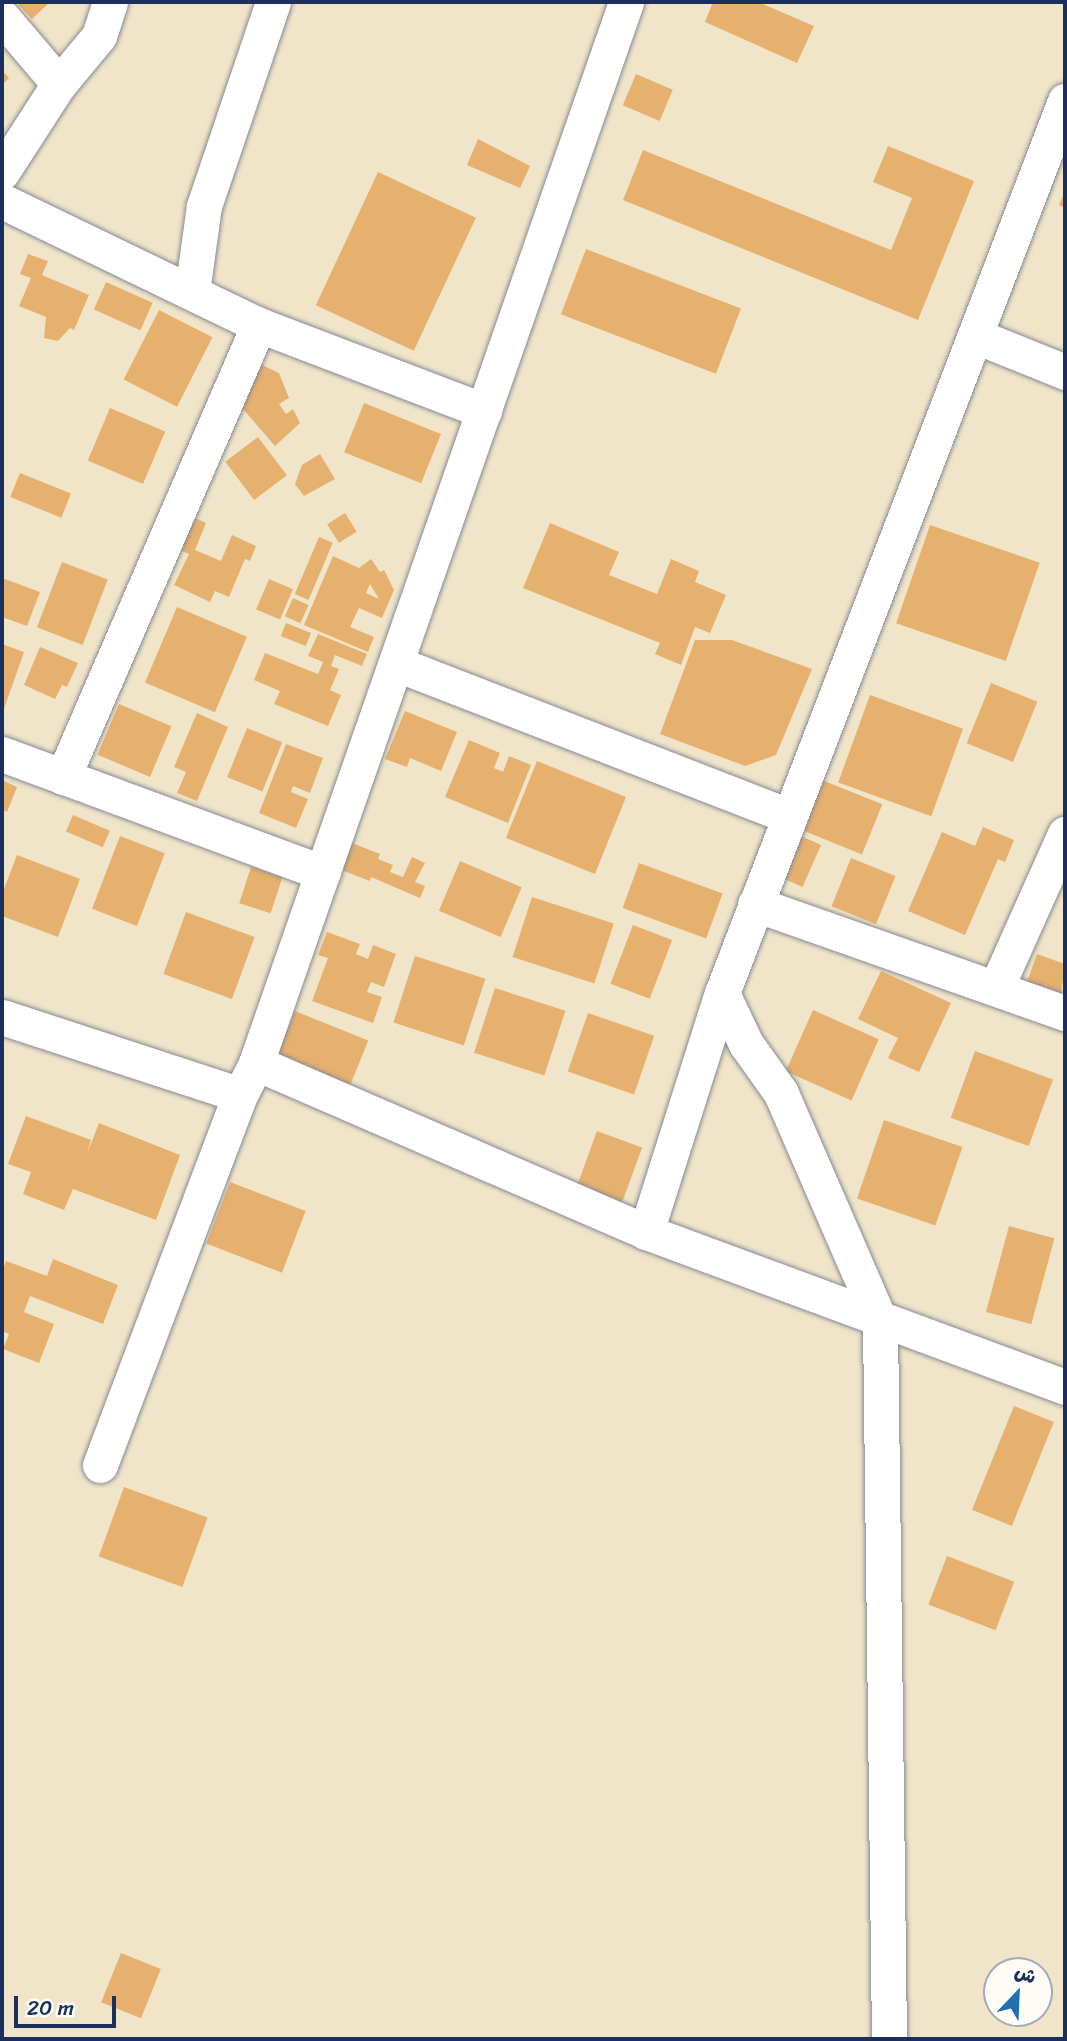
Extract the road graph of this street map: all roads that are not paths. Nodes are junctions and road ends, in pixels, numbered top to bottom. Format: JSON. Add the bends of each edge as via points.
{"nodes":[{"id":1,"x":110,"y":2,"type":"edge"},
{"id":2,"x":273,"y":2,"type":"edge"},
{"id":3,"x":626,"y":2,"type":"edge"},
{"id":4,"x":2,"y":17,"type":"edge"},
{"id":5,"x":59,"y":84,"type":"junction"},
{"id":6,"x":1065,"y":102,"type":"edge"},
{"id":7,"x":2,"y":172,"type":"edge"},
{"id":8,"x":2,"y":201,"type":"edge"},
{"id":9,"x":192,"y":292,"type":"junction"},
{"id":10,"x":259,"y":326,"type":"junction"},
{"id":11,"x":976,"y":336,"type":"junction"},
{"id":12,"x":1065,"y":372,"type":"edge"},
{"id":13,"x":484,"y":411,"type":"junction"},
{"id":14,"x":397,"y":664,"type":"junction"},
{"id":15,"x":2,"y":754,"type":"edge"},
{"id":16,"x":63,"y":777,"type":"junction"},
{"id":17,"x":788,"y":816,"type":"junction"},
{"id":18,"x":1065,"y":834,"type":"edge"},
{"id":19,"x":323,"y":873,"type":"junction"},
{"id":20,"x":755,"y":904,"type":"junction"},
{"id":21,"x":996,"y":988,"type":"junction"},
{"id":22,"x":722,"y":993,"type":"junction"},
{"id":23,"x":1065,"y":1013,"type":"edge"},
{"id":24,"x":2,"y":1017,"type":"edge"},
{"id":25,"x":256,"y":1063,"type":"junction"},
{"id":26,"x":240,"y":1095,"type":"junction"},
{"id":27,"x":646,"y":1232,"type":"junction"},
{"id":28,"x":880,"y":1321,"type":"junction"},
{"id":29,"x":1065,"y":1387,"type":"edge"},
{"id":30,"x":100,"y":1465,"type":"dead end"},
{"id":31,"x":889,"y":2039,"type":"edge"}],
"edges":[{"from":1,"to":5,"type":"street","via":[[99,36]]},
{"from":2,"to":9,"type":"street","via":[[204,206]]},
{"from":3,"to":13,"type":"street"},
{"from":4,"to":5,"type":"street"},
{"from":5,"to":7,"type":"street"},
{"from":6,"to":11,"type":"street"},
{"from":8,"to":9,"type":"street"},
{"from":9,"to":10,"type":"street"},
{"from":10,"to":13,"type":"street"},
{"from":10,"to":16,"type":"street"},
{"from":11,"to":12,"type":"street"},
{"from":11,"to":17,"type":"street"},
{"from":13,"to":14,"type":"street"},
{"from":14,"to":17,"type":"street"},
{"from":14,"to":19,"type":"street"},
{"from":15,"to":16,"type":"street"},
{"from":16,"to":19,"type":"street"},
{"from":17,"to":20,"type":"street"},
{"from":18,"to":21,"type":"street"},
{"from":19,"to":25,"type":"street"},
{"from":20,"to":21,"type":"street"},
{"from":20,"to":22,"type":"street"},
{"from":21,"to":23,"type":"street"},
{"from":22,"to":27,"type":"street"},
{"from":22,"to":28,"type":"street","via":[[746,1044],[781,1093]]},
{"from":24,"to":26,"type":"street"},
{"from":25,"to":26,"type":"street"},
{"from":25,"to":27,"type":"street"},
{"from":26,"to":30,"type":"street"},
{"from":27,"to":28,"type":"street"},
{"from":28,"to":29,"type":"street"},
{"from":28,"to":31,"type":"street"}]}
